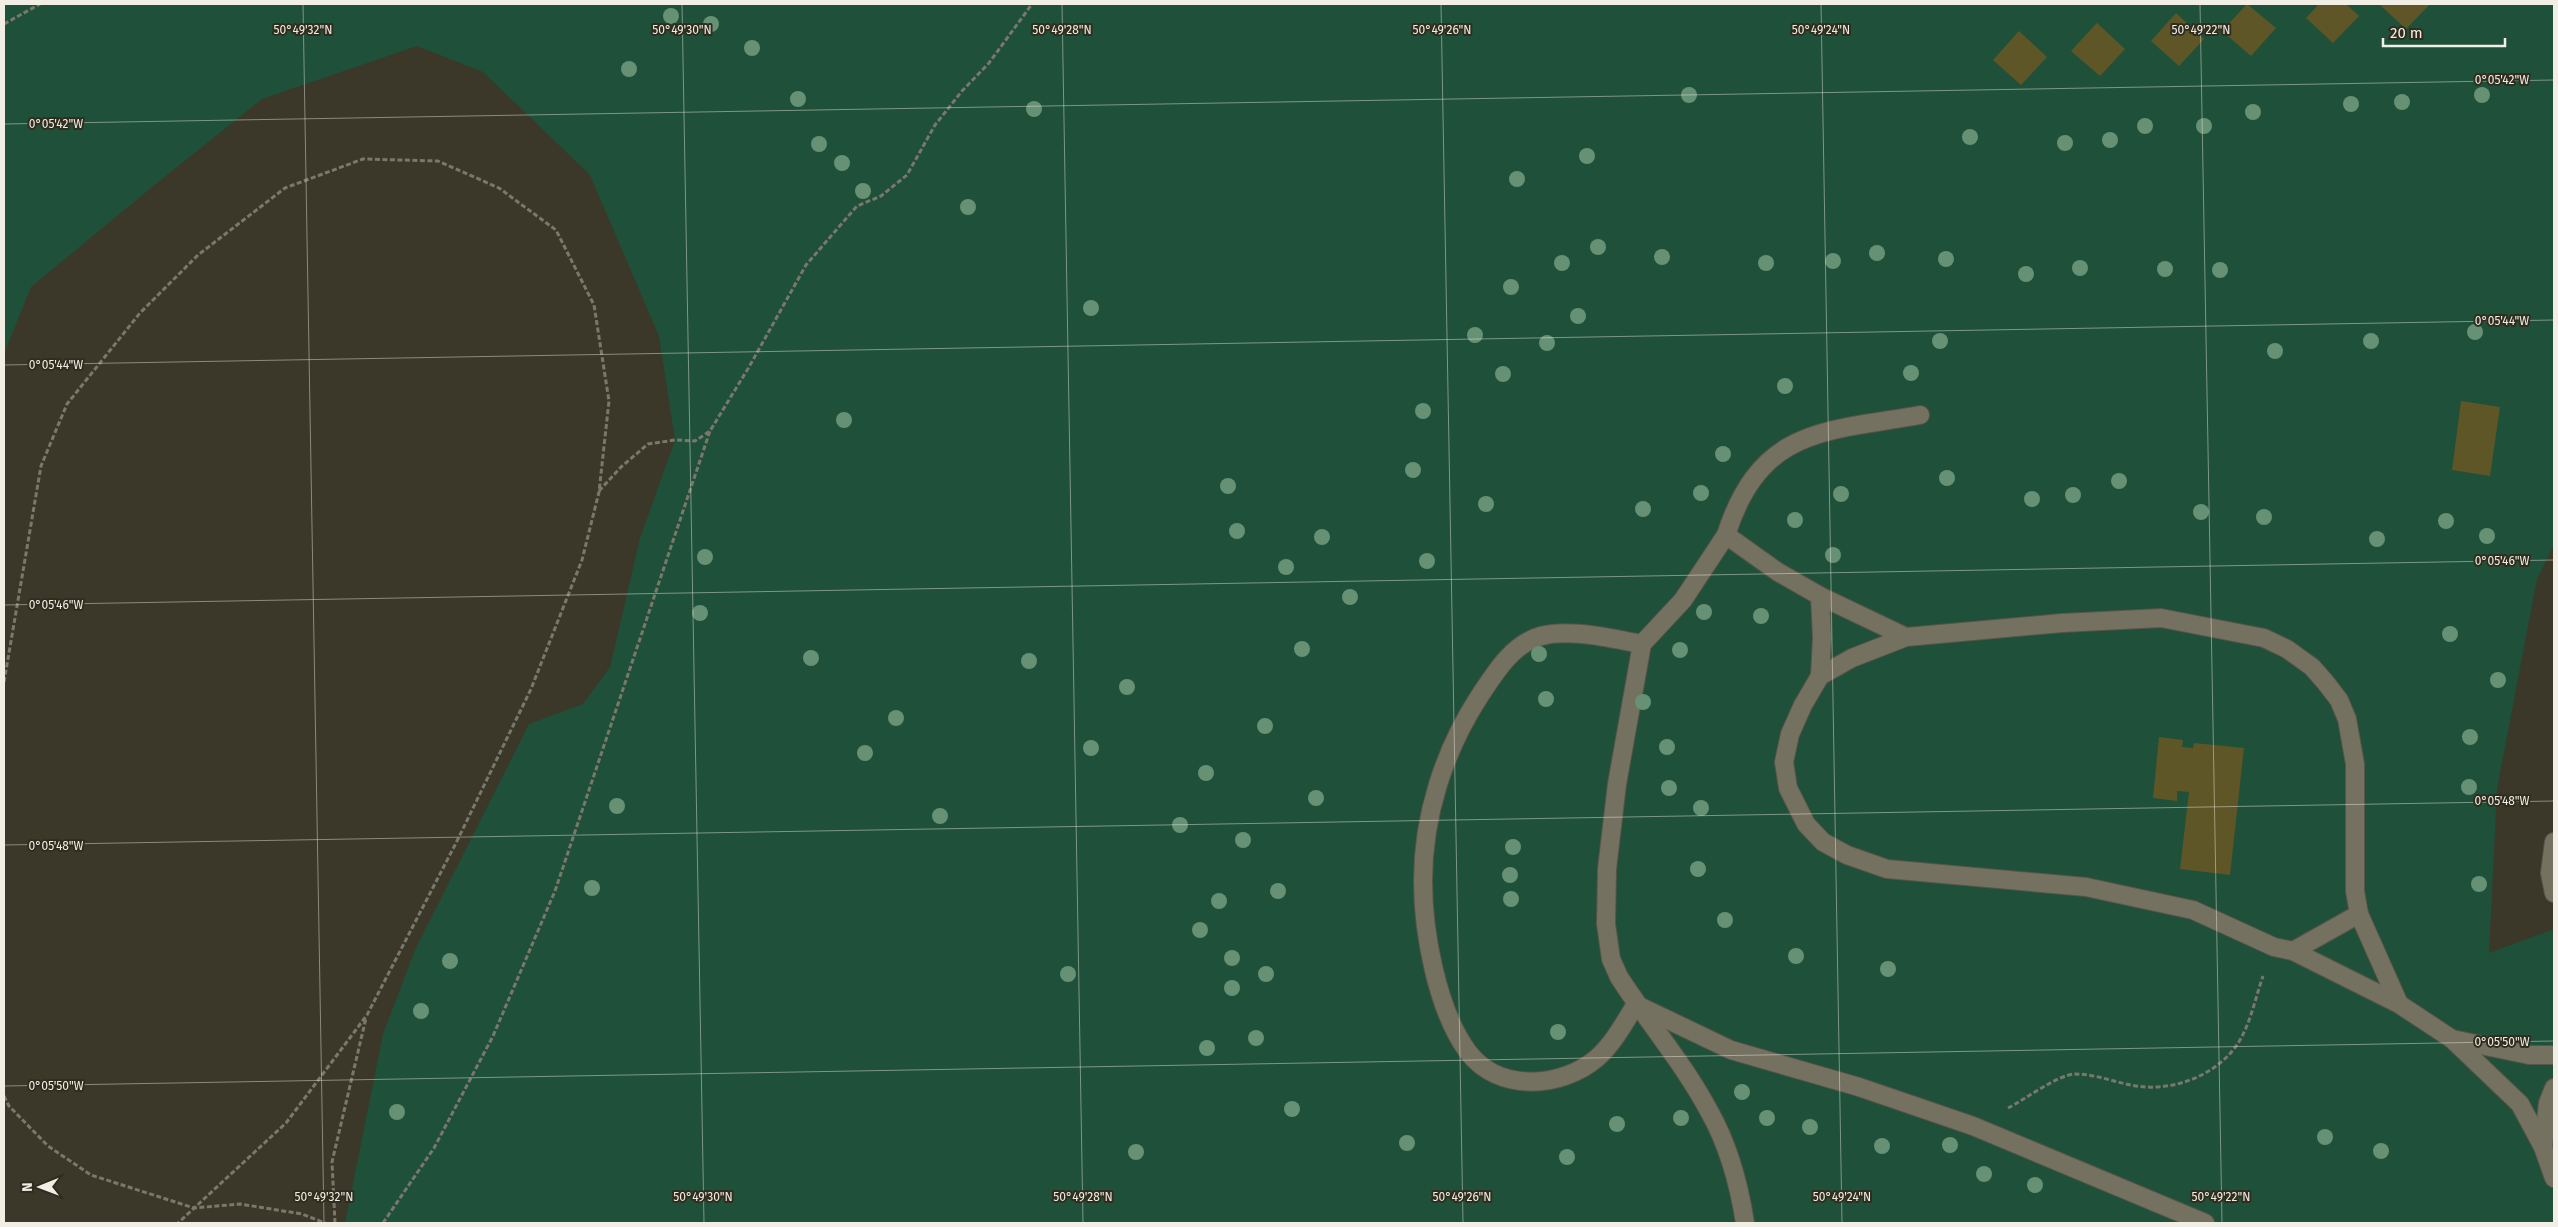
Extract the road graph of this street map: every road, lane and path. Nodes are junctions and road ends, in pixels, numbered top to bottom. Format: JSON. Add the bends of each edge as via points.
{"nodes":[{"id":1,"x":40,"y":4,"type":"edge"},
{"id":2,"x":1032,"y":4,"type":"edge"},
{"id":3,"x":4,"y":24,"type":"edge"},
{"id":4,"x":1920,"y":415,"type":"dead end"},
{"id":5,"x":710,"y":431,"type":"junction"},
{"id":6,"x":598,"y":492,"type":"junction"},
{"id":7,"x":1726,"y":535,"type":"junction"},
{"id":8,"x":1820,"y":596,"type":"junction"},
{"id":9,"x":1906,"y":637,"type":"junction"},
{"id":10,"x":1642,"y":644,"type":"junction"},
{"id":11,"x":1820,"y":676,"type":"junction"},
{"id":12,"x":4,"y":682,"type":"edge"},
{"id":13,"x":2554,"y":842,"type":"edge"},
{"id":14,"x":2554,"y":893,"type":"edge"},
{"id":15,"x":2359,"y":914,"type":"junction"},
{"id":16,"x":2274,"y":947,"type":"junction"},
{"id":17,"x":2293,"y":950,"type":"junction"},
{"id":18,"x":1636,"y":1004,"type":"junction"},
{"id":19,"x":2399,"y":1004,"type":"junction"},
{"id":20,"x":366,"y":1015,"type":"junction"},
{"id":21,"x":2452,"y":1040,"type":"junction"},
{"id":22,"x":2554,"y":1055,"type":"edge"},
{"id":23,"x":2554,"y":1088,"type":"edge"},
{"id":24,"x":4,"y":1096,"type":"edge"},
{"id":25,"x":1973,"y":1126,"type":"junction"},
{"id":26,"x":2543,"y":1147,"type":"junction"},
{"id":27,"x":2554,"y":1178,"type":"edge"},
{"id":28,"x":194,"y":1208,"type":"junction"},
{"id":29,"x":178,"y":1223,"type":"edge"},
{"id":30,"x":325,"y":1223,"type":"edge"},
{"id":31,"x":335,"y":1223,"type":"edge"},
{"id":32,"x":383,"y":1223,"type":"edge"},
{"id":33,"x":1745,"y":1223,"type":"edge"},
{"id":34,"x":2205,"y":1223,"type":"edge"}],
"edges":[{"from":1,"to":3,"type":"path"},
{"from":2,"to":5,"type":"path","via":[[989,63],[935,125],[907,175],[881,196],[857,206],[806,265]]},
{"from":4,"to":7,"type":"lane","via":[[1825,432],[1796,441],[1767,460],[1744,490]]},
{"from":5,"to":6,"type":"path","via":[[695,441],[648,444]]},
{"from":5,"to":32,"type":"path","via":[[555,891],[493,1036],[434,1148]]},
{"from":6,"to":12,"type":"path","via":[[609,401],[594,305],[556,230],[499,188],[438,161],[363,159],[285,188],[198,255],[140,313],[67,404],[41,466]]},
{"from":6,"to":20,"type":"path","via":[[582,560],[531,689],[456,843]]},
{"from":7,"to":8,"type":"lane","via":[[1778,572]]},
{"from":7,"to":10,"type":"lane","via":[[1682,600]]},
{"from":8,"to":9,"type":"lane"},
{"from":8,"to":11,"type":"lane"},
{"from":9,"to":11,"type":"lane","via":[[1852,658]]},
{"from":9,"to":15,"type":"lane","via":[[2161,618],[2264,638],[2287,649],[2326,682],[2347,718],[2355,764],[2355,891]]},
{"from":10,"to":18,"type":"lane","via":[[1611,831],[1606,924],[1611,959]]},
{"from":10,"to":18,"type":"lane","via":[[1603,637],[1542,636],[1522,644],[1505,660],[1469,714],[1446,763],[1429,820],[1423,880],[1428,943],[1447,1008],[1468,1052],[1495,1073],[1526,1082],[1541,1082],[1562,1078],[1584,1068],[1600,1056]]},
{"from":11,"to":16,"type":"lane","via":[[1802,705],[1790,734],[1784,762],[1788,788],[1795,805],[1806,824],[1823,842],[1847,855],[1887,869],[2086,887],[2193,910]]},
{"from":13,"to":14,"type":"lane","via":[[2550,873]]},
{"from":15,"to":17,"type":"lane"},
{"from":15,"to":19,"type":"lane"},
{"from":16,"to":17,"type":"lane"},
{"from":16,"to":25,"type":"path","via":[[2240,1039],[2222,1062],[2192,1080],[2147,1087],[2074,1074]]},
{"from":17,"to":19,"type":"lane"},
{"from":18,"to":25,"type":"lane","via":[[1731,1050],[1859,1087]]},
{"from":18,"to":33,"type":"lane","via":[[1710,1111],[1730,1156],[1741,1193]]},
{"from":19,"to":21,"type":"lane"},
{"from":20,"to":28,"type":"path","via":[[286,1123]]},
{"from":20,"to":31,"type":"path","via":[[332,1162]]},
{"from":21,"to":22,"type":"lane","via":[[2529,1054]]},
{"from":21,"to":26,"type":"lane","via":[[2520,1104]]},
{"from":23,"to":26,"type":"lane","via":[[2548,1103]]},
{"from":24,"to":28,"type":"path","via":[[48,1146],[91,1175]]},
{"from":25,"to":34,"type":"lane"},
{"from":26,"to":27,"type":"lane"},
{"from":28,"to":29,"type":"path"},
{"from":28,"to":30,"type":"path","via":[[240,1204],[302,1214]]}]}
